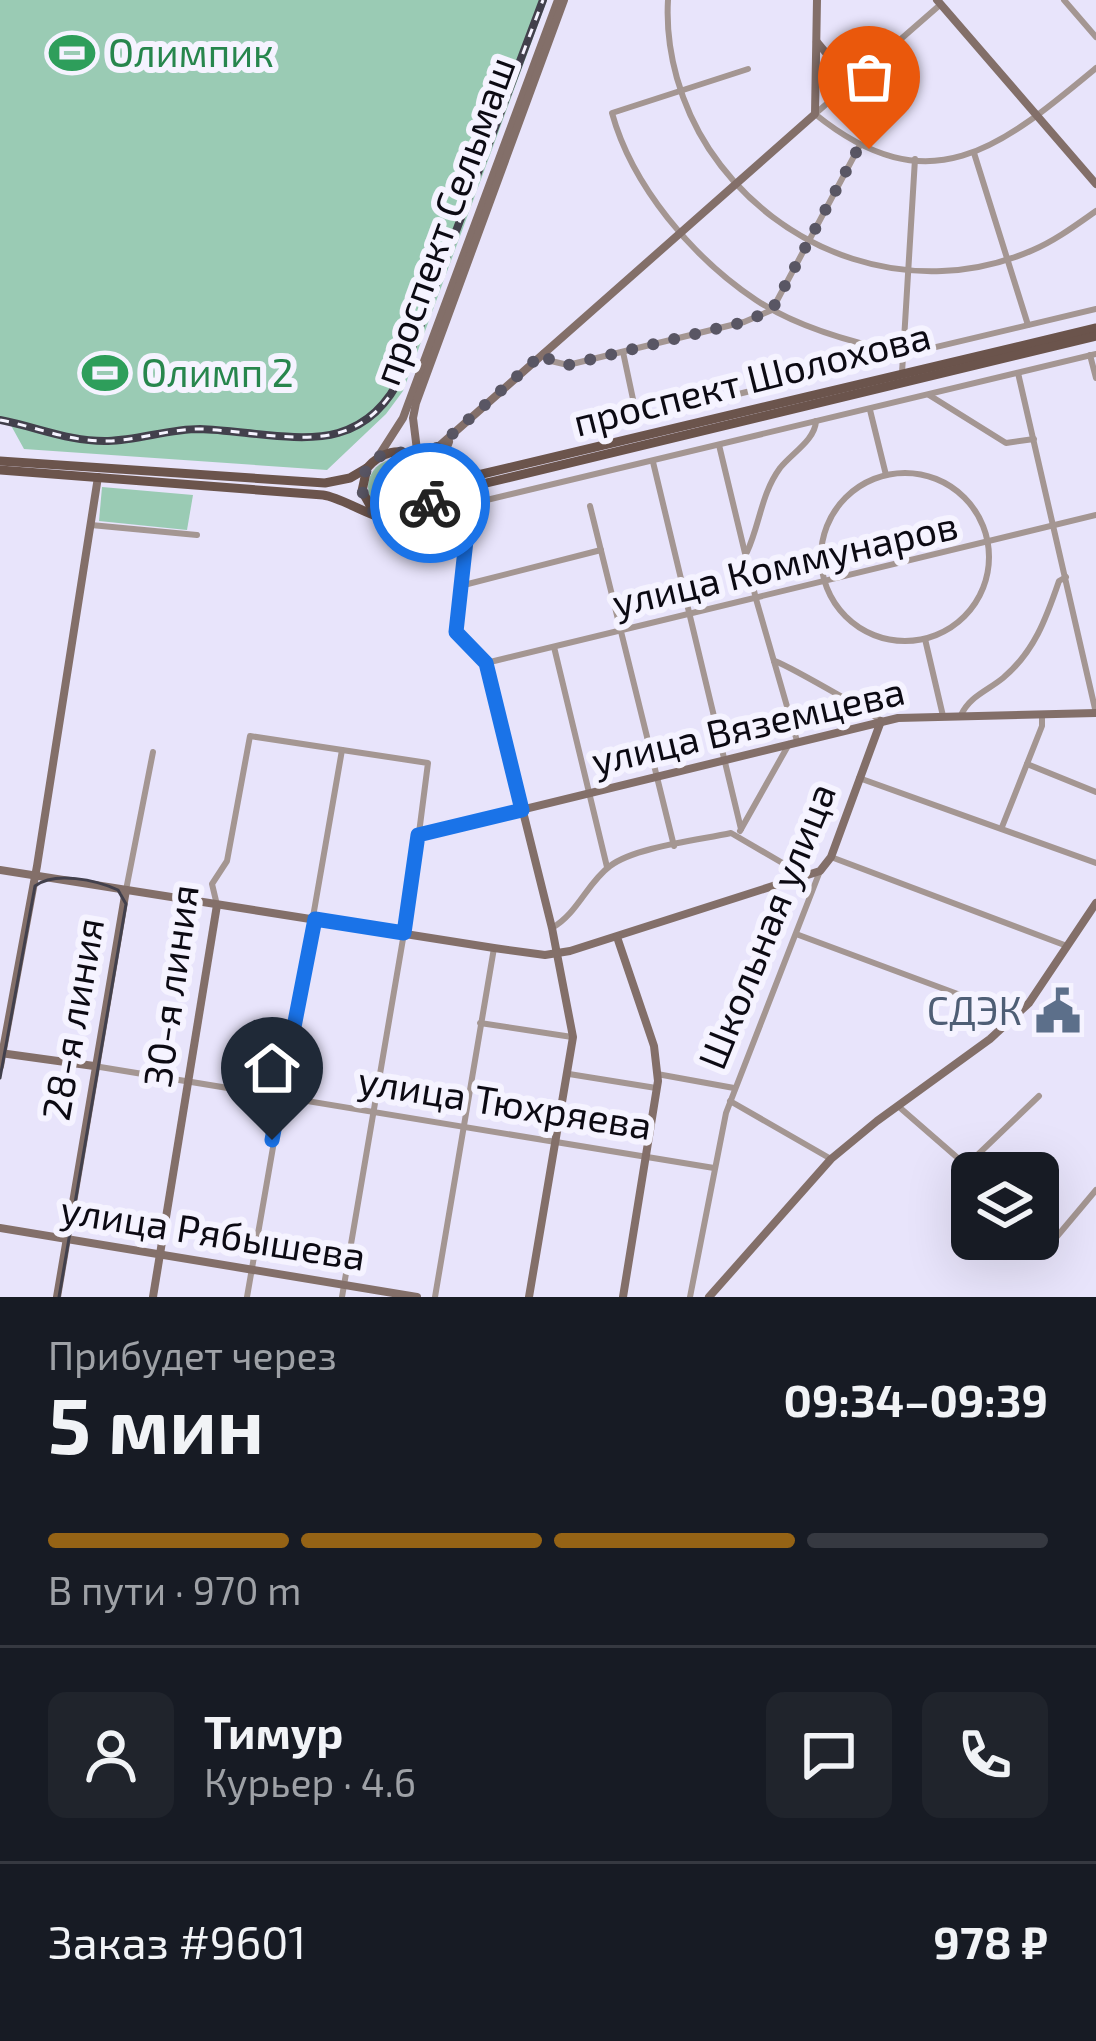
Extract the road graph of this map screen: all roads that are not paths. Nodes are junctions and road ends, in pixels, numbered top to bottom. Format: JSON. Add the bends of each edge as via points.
{"nodes":[{"id":1,"x":561,"y":0,"type":"edge"},
{"id":2,"x":668,"y":0,"type":"edge"},
{"id":3,"x":817,"y":0,"type":"edge"},
{"id":4,"x":1064,"y":0,"type":"edge"},
{"id":5,"x":939,"y":2,"type":"edge"},
{"id":6,"x":1096,"y":37,"type":"edge"},
{"id":7,"x":816,"y":39,"type":"junction"},
{"id":8,"x":831,"y":63,"type":"junction"},
{"id":9,"x":817,"y":67,"type":"junction"},
{"id":10,"x":1096,"y":68,"type":"edge"},
{"id":11,"x":748,"y":70,"type":"dead end"},
{"id":12,"x":850,"y":82,"type":"junction"},
{"id":13,"x":681,"y":90,"type":"junction"},
{"id":14,"x":815,"y":114,"type":"junction"},
{"id":15,"x":1038,"y":116,"type":"junction"},
{"id":16,"x":860,"y":145,"type":"junction"},
{"id":17,"x":974,"y":153,"type":"junction"},
{"id":18,"x":915,"y":160,"type":"junction"},
{"id":19,"x":733,"y":183,"type":"junction"},
{"id":20,"x":1096,"y":184,"type":"edge"},
{"id":21,"x":1096,"y":211,"type":"edge"},
{"id":22,"x":680,"y":230,"type":"junction"},
{"id":23,"x":809,"y":244,"type":"junction"},
{"id":24,"x":1007,"y":260,"type":"junction"},
{"id":25,"x":906,"y":270,"type":"junction"},
{"id":26,"x":1096,"y":309,"type":"edge"},
{"id":27,"x":772,"y":310,"type":"junction"},
{"id":28,"x":1028,"y":325,"type":"junction"},
{"id":29,"x":1096,"y":332,"type":"edge"},
{"id":30,"x":623,"y":352,"type":"junction"},
{"id":31,"x":903,"y":352,"type":"junction"},
{"id":32,"x":543,"y":353,"type":"junction"},
{"id":33,"x":1093,"y":354,"type":"edge"},
{"id":34,"x":902,"y":373,"type":"junction"},
{"id":35,"x":1018,"y":373,"type":"junction"},
{"id":36,"x":1096,"y":379,"type":"edge"},
{"id":37,"x":929,"y":394,"type":"junction"},
{"id":38,"x":869,"y":410,"type":"junction"},
{"id":39,"x":816,"y":422,"type":"junction"},
{"id":40,"x":452,"y":435,"type":"junction"},
{"id":41,"x":1034,"y":439,"type":"junction"},
{"id":42,"x":719,"y":445,"type":"junction"},
{"id":43,"x":376,"y":458,"type":"junction"},
{"id":44,"x":0,"y":461,"type":"edge"},
{"id":45,"x":421,"y":462,"type":"junction"},
{"id":46,"x":652,"y":462,"type":"junction"},
{"id":47,"x":367,"y":468,"type":"junction"},
{"id":48,"x":0,"y":470,"type":"edge"},
{"id":49,"x":437,"y":470,"type":"junction"},
{"id":50,"x":886,"y":475,"type":"junction"},
{"id":51,"x":98,"y":477,"type":"junction"},
{"id":52,"x":473,"y":486,"type":"junction"},
{"id":53,"x":431,"y":488,"type":"junction"},
{"id":54,"x":430,"y":503,"type":"junction"},
{"id":55,"x":471,"y":503,"type":"junction"},
{"id":56,"x":590,"y":506,"type":"dead end"},
{"id":57,"x":375,"y":514,"type":"junction"},
{"id":58,"x":1096,"y":515,"type":"edge"},
{"id":59,"x":91,"y":525,"type":"junction"},
{"id":60,"x":1055,"y":526,"type":"junction"},
{"id":61,"x":197,"y":535,"type":"dead end"},
{"id":62,"x":988,"y":543,"type":"junction"},
{"id":63,"x":601,"y":550,"type":"junction"},
{"id":64,"x":746,"y":553,"type":"junction"},
{"id":65,"x":1066,"y":577,"type":"junction"},
{"id":66,"x":824,"y":582,"type":"junction"},
{"id":67,"x":460,"y":586,"type":"junction"},
{"id":68,"x":756,"y":598,"type":"junction"},
{"id":69,"x":690,"y":614,"type":"junction"},
{"id":70,"x":621,"y":631,"type":"junction"},
{"id":71,"x":925,"y":639,"type":"junction"},
{"id":72,"x":554,"y":647,"type":"junction"},
{"id":73,"x":774,"y":661,"type":"junction"},
{"id":74,"x":486,"y":663,"type":"junction"},
{"id":75,"x":1096,"y":713,"type":"edge"},
{"id":76,"x":962,"y":715,"type":"junction"},
{"id":77,"x":1042,"y":715,"type":"junction"},
{"id":78,"x":943,"y":716,"type":"junction"},
{"id":79,"x":881,"y":722,"type":"junction"},
{"id":80,"x":793,"y":742,"type":"junction"},
{"id":81,"x":342,"y":750,"type":"junction"},
{"id":82,"x":153,"y":752,"type":"dead end"},
{"id":83,"x":723,"y":760,"type":"junction"},
{"id":84,"x":1027,"y":764,"type":"junction"},
{"id":85,"x":657,"y":776,"type":"junction"},
{"id":86,"x":859,"y":778,"type":"junction"},
{"id":87,"x":590,"y":792,"type":"junction"},
{"id":88,"x":1096,"y":792,"type":"edge"},
{"id":89,"x":522,"y":810,"type":"junction"},
{"id":90,"x":1002,"y":827,"type":"junction"},
{"id":91,"x":740,"y":832,"type":"junction"},
{"id":92,"x":418,"y":835,"type":"junction"},
{"id":93,"x":674,"y":846,"type":"junction"},
{"id":94,"x":831,"y":857,"type":"junction"},
{"id":95,"x":1096,"y":863,"type":"edge"},
{"id":96,"x":608,"y":867,"type":"junction"},
{"id":97,"x":0,"y":870,"type":"edge"},
{"id":98,"x":820,"y":871,"type":"junction"},
{"id":99,"x":33,"y":875,"type":"junction"},
{"id":100,"x":808,"y":878,"type":"junction"},
{"id":101,"x":126,"y":890,"type":"junction"},
{"id":102,"x":1096,"y":903,"type":"edge"},
{"id":103,"x":217,"y":905,"type":"junction"},
{"id":104,"x":315,"y":919,"type":"junction"},
{"id":105,"x":552,"y":928,"type":"junction"},
{"id":106,"x":404,"y":933,"type":"junction"},
{"id":107,"x":796,"y":934,"type":"junction"},
{"id":108,"x":617,"y":938,"type":"junction"},
{"id":109,"x":1067,"y":946,"type":"junction"},
{"id":110,"x":494,"y":947,"type":"junction"},
{"id":111,"x":556,"y":953,"type":"junction"},
{"id":112,"x":481,"y":1023,"type":"junction"},
{"id":113,"x":1008,"y":1024,"type":"junction"},
{"id":114,"x":572,"y":1037,"type":"junction"},
{"id":115,"x":1,"y":1053,"type":"edge"},
{"id":116,"x":0,"y":1066,"type":"edge"},
{"id":117,"x":94,"y":1066,"type":"junction"},
{"id":118,"x":568,"y":1074,"type":"junction"},
{"id":119,"x":657,"y":1074,"type":"junction"},
{"id":120,"x":188,"y":1081,"type":"junction"},
{"id":121,"x":656,"y":1088,"type":"junction"},
{"id":122,"x":734,"y":1088,"type":"junction"},
{"id":123,"x":1039,"y":1096,"type":"dead end"},
{"id":124,"x":279,"y":1097,"type":"junction"},
{"id":125,"x":730,"y":1101,"type":"junction"},
{"id":126,"x":898,"y":1106,"type":"junction"},
{"id":127,"x":374,"y":1111,"type":"junction"},
{"id":128,"x":462,"y":1125,"type":"junction"},
{"id":129,"x":557,"y":1142,"type":"junction"},
{"id":130,"x":954,"y":1152,"type":"edge"},
{"id":131,"x":981,"y":1152,"type":"edge"},
{"id":132,"x":646,"y":1156,"type":"junction"},
{"id":133,"x":831,"y":1160,"type":"junction"},
{"id":134,"x":714,"y":1168,"type":"junction"},
{"id":135,"x":1096,"y":1190,"type":"edge"},
{"id":136,"x":0,"y":1228,"type":"edge"},
{"id":137,"x":1059,"y":1234,"type":"edge"},
{"id":138,"x":66,"y":1239,"type":"junction"},
{"id":139,"x":160,"y":1253,"type":"junction"},
{"id":140,"x":251,"y":1268,"type":"junction"},
{"id":141,"x":344,"y":1284,"type":"junction"},
{"id":142,"x":57,"y":1297,"type":"edge"},
{"id":143,"x":153,"y":1297,"type":"edge"},
{"id":144,"x":247,"y":1297,"type":"edge"},
{"id":145,"x":342,"y":1297,"type":"edge"},
{"id":146,"x":417,"y":1297,"type":"edge"},
{"id":147,"x":435,"y":1297,"type":"edge"},
{"id":148,"x":529,"y":1297,"type":"edge"},
{"id":149,"x":623,"y":1297,"type":"edge"},
{"id":150,"x":690,"y":1297,"type":"edge"},
{"id":151,"x":709,"y":1297,"type":"edge"}],
"edges":[{"from":1,"to":43,"type":"street","name":"проспект Сельмаш","via":[[403,418]]},
{"from":1,"to":45,"type":"street","name":"проспект Сельмаш","via":[[418,397]]},
{"from":2,"to":13,"type":"street"},
{"from":3,"to":7,"type":"street"},
{"from":4,"to":6,"type":"street"},
{"from":5,"to":12,"type":"street"},
{"from":5,"to":15,"type":"street"},
{"from":7,"to":8,"type":"street"},
{"from":7,"to":9,"type":"street"},
{"from":8,"to":9,"type":"street"},
{"from":8,"to":12,"type":"street"},
{"from":9,"to":14,"type":"street"},
{"from":10,"to":15,"type":"street"},
{"from":11,"to":13,"type":"street"},
{"from":12,"to":14,"type":"street"},
{"from":13,"to":19,"type":"street"},
{"from":13,"to":22,"type":"street","via":[[612,113],[634,169]]},
{"from":14,"to":16,"type":"street"},
{"from":14,"to":19,"type":"street"},
{"from":15,"to":17,"type":"street"},
{"from":15,"to":20,"type":"street"},
{"from":16,"to":18,"type":"street"},
{"from":16,"to":23,"type":"street"},
{"from":17,"to":18,"type":"street"},
{"from":17,"to":24,"type":"street"},
{"from":18,"to":25,"type":"street"},
{"from":19,"to":22,"type":"street"},
{"from":19,"to":23,"type":"street"},
{"from":21,"to":24,"type":"street"},
{"from":22,"to":27,"type":"street"},
{"from":22,"to":32,"type":"street"},
{"from":23,"to":25,"type":"street"},
{"from":23,"to":27,"type":"street"},
{"from":24,"to":25,"type":"street"},
{"from":24,"to":28,"type":"street"},
{"from":25,"to":31,"type":"street"},
{"from":26,"to":28,"type":"street"},
{"from":27,"to":30,"type":"street"},
{"from":27,"to":31,"type":"street"},
{"from":28,"to":31,"type":"street"},
{"from":29,"to":34,"type":"main road","name":"проспект Шолохова"},
{"from":29,"to":52,"type":"main road","name":"проспект Шолохова"},
{"from":30,"to":31,"type":"street","via":[[637,418]]},
{"from":30,"to":32,"type":"street","via":[[568,365]]},
{"from":31,"to":34,"type":"street"},
{"from":32,"to":40,"type":"street"},
{"from":33,"to":35,"type":"street"},
{"from":33,"to":36,"type":"street"},
{"from":34,"to":49,"type":"main road","name":"проспект Шолохова","via":[[472,477]]},
{"from":35,"to":37,"type":"street"},
{"from":35,"to":41,"type":"street"},
{"from":37,"to":38,"type":"street"},
{"from":37,"to":41,"type":"street","via":[[1006,443]]},
{"from":38,"to":39,"type":"street"},
{"from":38,"to":50,"type":"street"},
{"from":39,"to":42,"type":"street"},
{"from":39,"to":64,"type":"street","via":[[767,488]]},
{"from":40,"to":45,"type":"street"},
{"from":40,"to":49,"type":"street"},
{"from":41,"to":60,"type":"street"},
{"from":42,"to":46,"type":"street"},
{"from":42,"to":64,"type":"street"},
{"from":43,"to":45,"type":"main road","via":[[398,452]]},
{"from":43,"to":47,"type":"main road"},
{"from":44,"to":47,"type":"main road","via":[[325,483]]},
{"from":45,"to":49,"type":"main road","name":"проспект Шолохова"},
{"from":45,"to":53,"type":"main road"},
{"from":46,"to":55,"type":"street"},
{"from":46,"to":69,"type":"street"},
{"from":47,"to":57,"type":"main road","via":[[362,491]]},
{"from":48,"to":51,"type":"main road"},
{"from":49,"to":53,"type":"street"},
{"from":50,"to":62,"type":"street","via":[[919,474],[951,487],[976,512]]},
{"from":50,"to":66,"type":"street","via":[[847,495],[828,520],[820,549]]},
{"from":51,"to":57,"type":"main road","via":[[332,496]]},
{"from":51,"to":59,"type":"street"},
{"from":52,"to":54,"type":"main road","name":"проспект Шолохова"},
{"from":52,"to":55,"type":"street"},
{"from":53,"to":54,"type":"main road"},
{"from":54,"to":55,"type":"street"},
{"from":54,"to":57,"type":"main road","via":[[400,521]]},
{"from":55,"to":67,"type":"street"},
{"from":56,"to":63,"type":"street"},
{"from":58,"to":60,"type":"street","name":"улица Коммунаров"},
{"from":59,"to":61,"type":"street"},
{"from":59,"to":99,"type":"street"},
{"from":60,"to":62,"type":"street","name":"улица Коммунаров"},
{"from":60,"to":65,"type":"street"},
{"from":62,"to":66,"type":"street","name":"улица Коммунаров"},
{"from":62,"to":71,"type":"street","via":[[980,594],[954,626]]},
{"from":63,"to":67,"type":"street"},
{"from":63,"to":70,"type":"street"},
{"from":64,"to":68,"type":"street"},
{"from":65,"to":75,"type":"street"},
{"from":65,"to":76,"type":"street","via":[[1029,650]]},
{"from":66,"to":68,"type":"street","name":"улица Коммунаров"},
{"from":66,"to":71,"type":"street","via":[[839,610],[864,631]]},
{"from":67,"to":74,"type":"street","via":[[456,632]]},
{"from":68,"to":69,"type":"street","name":"улица Коммунаров"},
{"from":68,"to":73,"type":"street"},
{"from":69,"to":70,"type":"street","name":"улица Коммунаров"},
{"from":69,"to":83,"type":"street"},
{"from":70,"to":72,"type":"street","name":"улица Коммунаров"},
{"from":70,"to":85,"type":"street"},
{"from":71,"to":78,"type":"street"},
{"from":72,"to":74,"type":"street","name":"улица Коммунаров"},
{"from":72,"to":87,"type":"street"},
{"from":73,"to":79,"type":"street"},
{"from":73,"to":80,"type":"street"},
{"from":74,"to":89,"type":"street"},
{"from":75,"to":77,"type":"street","name":"улица Вяземцева"},
{"from":76,"to":77,"type":"street","name":"улица Вяземцева"},
{"from":76,"to":78,"type":"street","name":"улица Вяземцева"},
{"from":77,"to":84,"type":"street"},
{"from":78,"to":79,"type":"street","name":"улица Вяземцева"},
{"from":79,"to":80,"type":"street","name":"улица Вяземцева"},
{"from":79,"to":86,"type":"street","name":"Школьная улица"},
{"from":80,"to":83,"type":"street","name":"улица Вяземцева"},
{"from":80,"to":91,"type":"street"},
{"from":81,"to":92,"type":"street","via":[[428,763]]},
{"from":81,"to":103,"type":"street","name":"30-я линия","via":[[250,736],[227,861],[212,884]]},
{"from":81,"to":104,"type":"street"},
{"from":82,"to":101,"type":"street","name":"28-я линия"},
{"from":83,"to":85,"type":"street","name":"улица Вяземцева"},
{"from":83,"to":91,"type":"street"},
{"from":84,"to":88,"type":"street"},
{"from":84,"to":90,"type":"street"},
{"from":85,"to":87,"type":"street","name":"улица Вяземцева"},
{"from":85,"to":93,"type":"street"},
{"from":86,"to":90,"type":"street"},
{"from":86,"to":94,"type":"street","name":"Школьная улица"},
{"from":87,"to":89,"type":"street","name":"улица Вяземцева"},
{"from":87,"to":96,"type":"street"},
{"from":89,"to":92,"type":"street","name":"улица Вяземцева"},
{"from":89,"to":105,"type":"street"},
{"from":90,"to":95,"type":"street"},
{"from":91,"to":93,"type":"street"},
{"from":91,"to":100,"type":"street"},
{"from":92,"to":106,"type":"street"},
{"from":93,"to":96,"type":"street"},
{"from":94,"to":98,"type":"street","name":"Школьная улица"},
{"from":94,"to":109,"type":"street"},
{"from":96,"to":105,"type":"street"},
{"from":97,"to":99,"type":"street"},
{"from":98,"to":100,"type":"street"},
{"from":98,"to":107,"type":"street","name":"Школьная улица"},
{"from":99,"to":101,"type":"street"},
{"from":99,"to":115,"type":"street"},
{"from":100,"to":108,"type":"street"},
{"from":101,"to":103,"type":"street"},
{"from":101,"to":117,"type":"street","name":"28-я линия"},
{"from":102,"to":109,"type":"street"},
{"from":103,"to":104,"type":"street"},
{"from":103,"to":120,"type":"street","name":"30-я линия"},
{"from":104,"to":106,"type":"street"},
{"from":104,"to":124,"type":"street"},
{"from":105,"to":111,"type":"street"},
{"from":106,"to":110,"type":"street"},
{"from":106,"to":127,"type":"street"},
{"from":107,"to":113,"type":"street","via":[[990,1006]]},
{"from":107,"to":122,"type":"street","name":"Школьная улица"},
{"from":108,"to":111,"type":"street"},
{"from":108,"to":119,"type":"street"},
{"from":109,"to":113,"type":"street"},
{"from":110,"to":111,"type":"street"},
{"from":110,"to":112,"type":"street"},
{"from":111,"to":114,"type":"street"},
{"from":112,"to":114,"type":"street"},
{"from":112,"to":128,"type":"street"},
{"from":113,"to":126,"type":"street"},
{"from":114,"to":118,"type":"street"},
{"from":115,"to":116,"type":"street"},
{"from":115,"to":117,"type":"street","name":"улица Тюхряева"},
{"from":117,"to":120,"type":"street","name":"улица Тюхряева"},
{"from":117,"to":138,"type":"street","name":"28-я линия"},
{"from":118,"to":121,"type":"street"},
{"from":118,"to":129,"type":"street"},
{"from":119,"to":121,"type":"street"},
{"from":119,"to":122,"type":"street"},
{"from":120,"to":124,"type":"street","name":"улица Тюхряева"},
{"from":120,"to":139,"type":"street","name":"30-я линия"},
{"from":121,"to":132,"type":"street"},
{"from":122,"to":125,"type":"street","name":"Школьная улица"},
{"from":123,"to":131,"type":"street"},
{"from":124,"to":127,"type":"street","name":"улица Тюхряева"},
{"from":124,"to":140,"type":"street"},
{"from":125,"to":133,"type":"street"},
{"from":125,"to":134,"type":"street","name":"Школьная улица"},
{"from":126,"to":130,"type":"street"},
{"from":126,"to":133,"type":"street"},
{"from":127,"to":128,"type":"street","name":"улица Тюхряева"},
{"from":127,"to":141,"type":"street"},
{"from":128,"to":129,"type":"street","name":"улица Тюхряева"},
{"from":128,"to":147,"type":"street"},
{"from":129,"to":132,"type":"street","name":"улица Тюхряева"},
{"from":129,"to":148,"type":"street"},
{"from":132,"to":134,"type":"street","name":"улица Тюхряева"},
{"from":132,"to":149,"type":"street"},
{"from":133,"to":151,"type":"street"},
{"from":134,"to":150,"type":"street","name":"Школьная улица"},
{"from":135,"to":137,"type":"street"},
{"from":136,"to":138,"type":"street","name":"улица Рябышева"},
{"from":138,"to":139,"type":"street","name":"улица Рябышева"},
{"from":138,"to":142,"type":"street","name":"28-я линия"},
{"from":139,"to":140,"type":"street","name":"улица Рябышева"},
{"from":139,"to":143,"type":"street","name":"30-я линия"},
{"from":140,"to":141,"type":"street","name":"улица Рябышева"},
{"from":140,"to":144,"type":"street"},
{"from":141,"to":145,"type":"street"},
{"from":141,"to":146,"type":"street","name":"улица Рябышева"}]}
